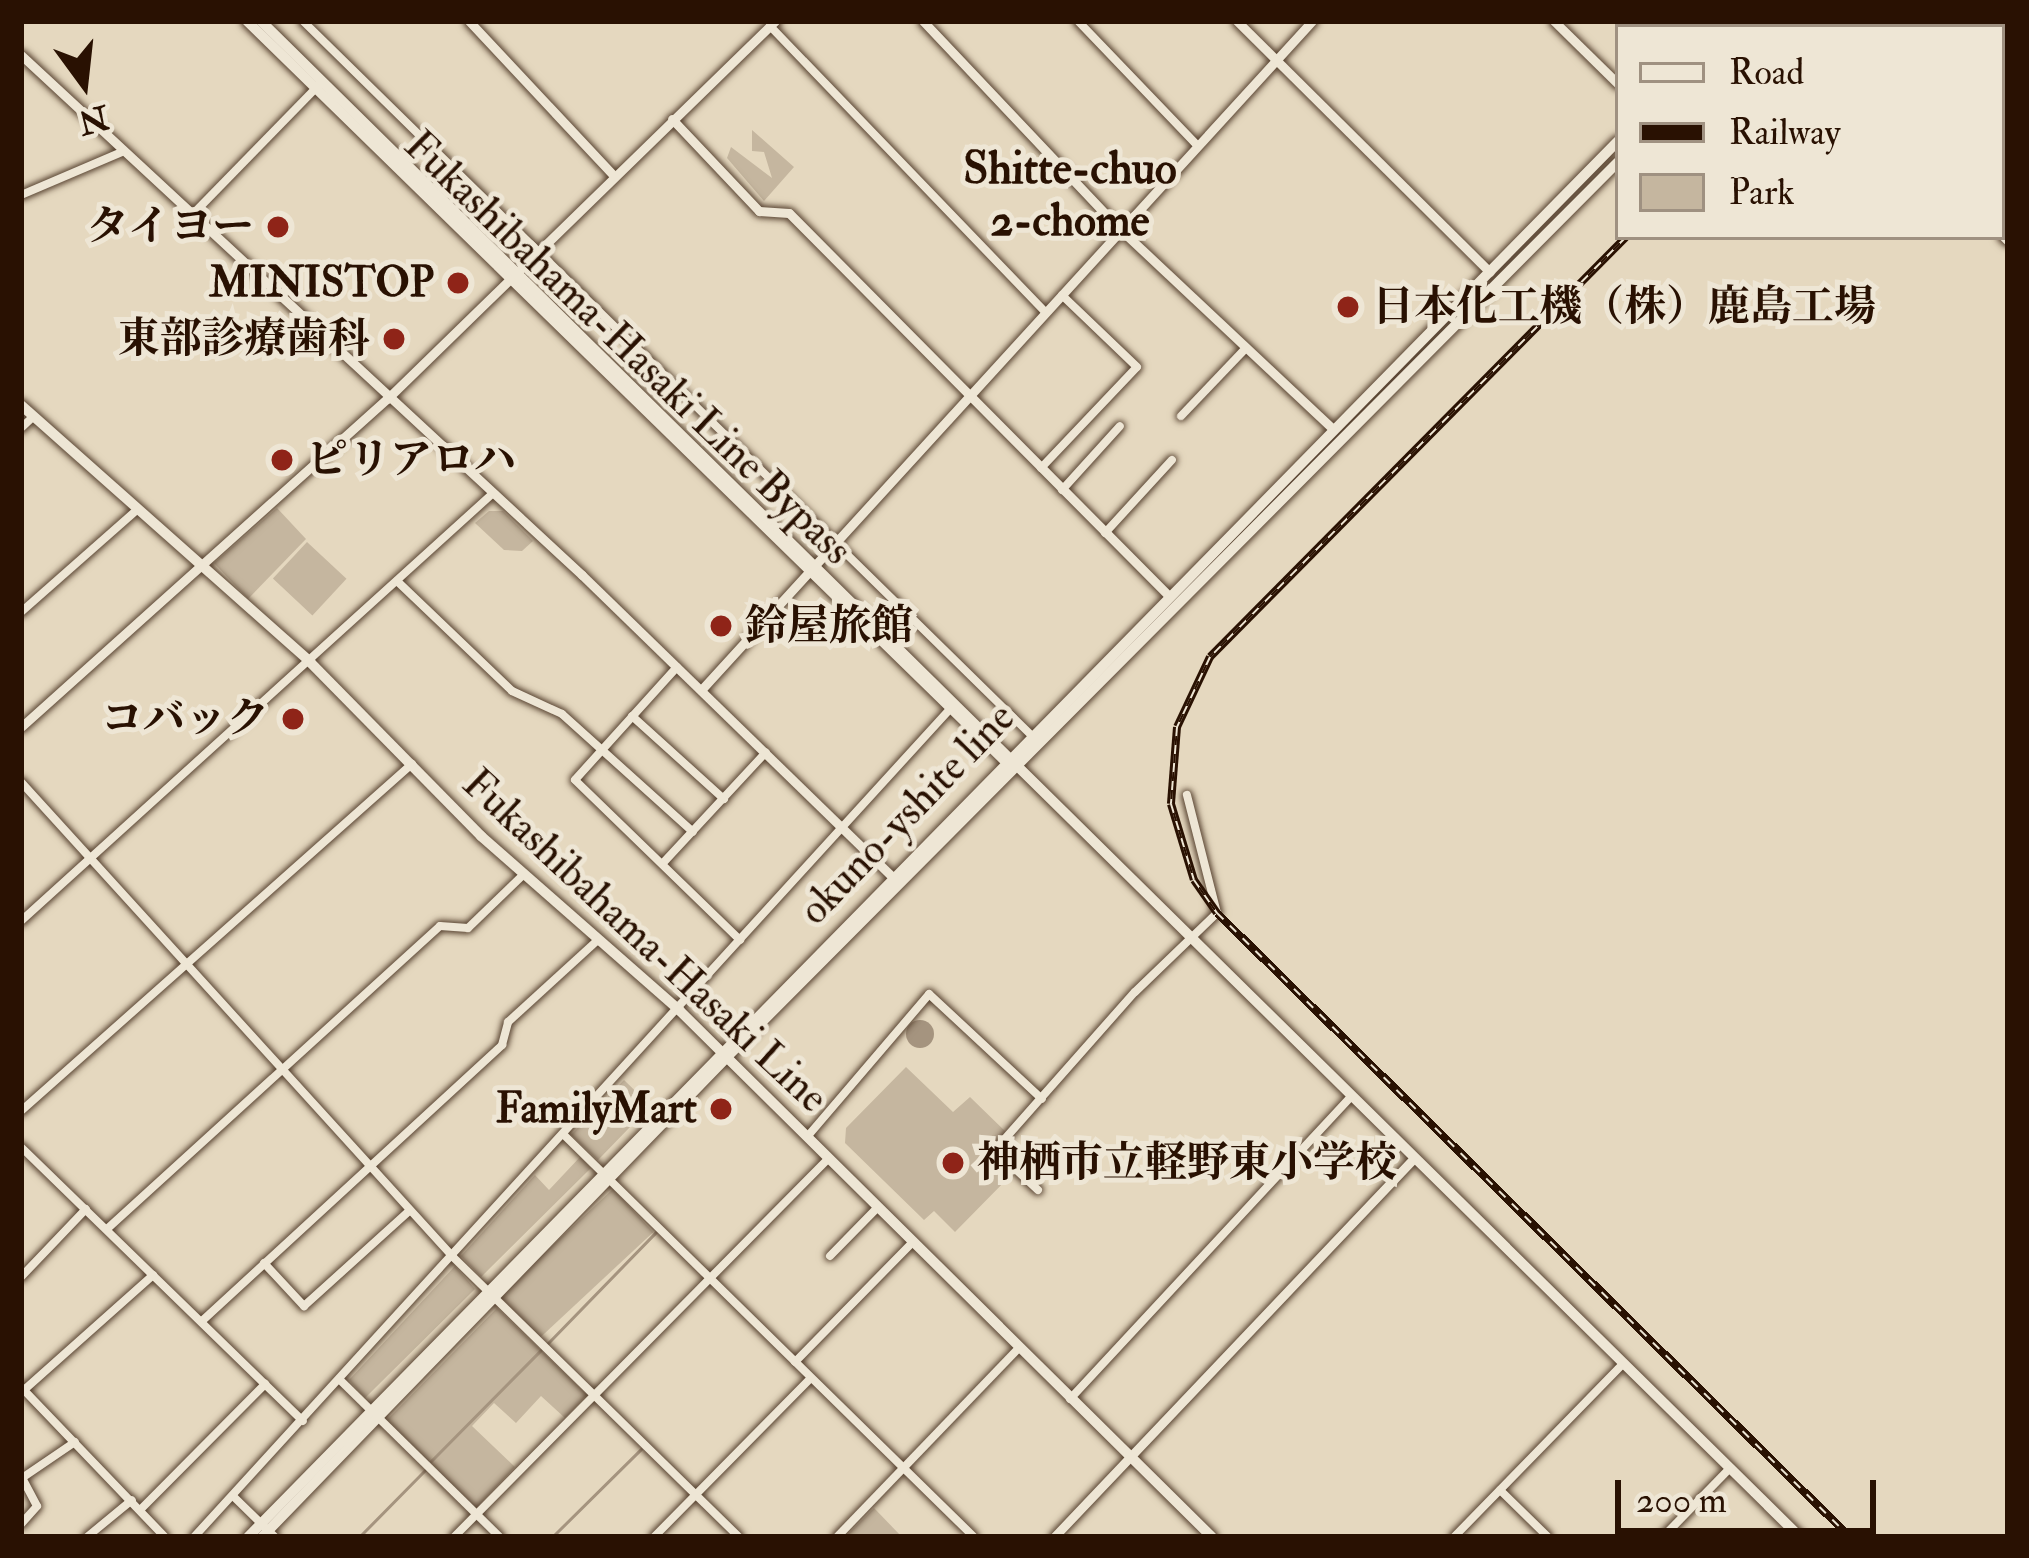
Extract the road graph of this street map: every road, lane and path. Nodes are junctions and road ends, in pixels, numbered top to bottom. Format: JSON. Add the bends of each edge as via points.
{"nodes":[{"id":1,"x":247,"y":21,"type":"edge"},
{"id":2,"x":261,"y":21,"type":"edge"},
{"id":3,"x":303,"y":21,"type":"edge"},
{"id":4,"x":469,"y":21,"type":"edge"},
{"id":5,"x":923,"y":21,"type":"edge"},
{"id":6,"x":1078,"y":21,"type":"edge"},
{"id":7,"x":1237,"y":21,"type":"edge"},
{"id":8,"x":1312,"y":21,"type":"edge"},
{"id":9,"x":1555,"y":21,"type":"edge"},
{"id":10,"x":770,"y":23,"type":"edge"},
{"id":11,"x":21,"y":55,"type":"edge"},
{"id":12,"x":1274,"y":62,"type":"junction"},
{"id":13,"x":1615,"y":81,"type":"edge"},
{"id":14,"x":319,"y":85,"type":"junction"},
{"id":15,"x":672,"y":119,"type":"junction"},
{"id":16,"x":1615,"y":144,"type":"edge"},
{"id":17,"x":1198,"y":146,"type":"junction"},
{"id":18,"x":124,"y":151,"type":"junction"},
{"id":19,"x":1615,"y":166,"type":"edge"},
{"id":20,"x":614,"y":176,"type":"junction"},
{"id":21,"x":21,"y":195,"type":"edge"},
{"id":22,"x":194,"y":213,"type":"junction"},
{"id":23,"x":1120,"y":230,"type":"junction"},
{"id":24,"x":538,"y":249,"type":"junction"},
{"id":25,"x":1490,"y":272,"type":"junction"},
{"id":26,"x":512,"y":274,"type":"junction"},
{"id":27,"x":1063,"y":295,"type":"junction"},
{"id":28,"x":1046,"y":313,"type":"junction"},
{"id":29,"x":1245,"y":349,"type":"junction"},
{"id":30,"x":967,"y":397,"type":"junction"},
{"id":31,"x":387,"y":399,"type":"junction"},
{"id":32,"x":21,"y":405,"type":"edge"},
{"id":33,"x":1181,"y":416,"type":"dead end"},
{"id":34,"x":33,"y":417,"type":"junction"},
{"id":35,"x":1120,"y":426,"type":"dead end"},
{"id":36,"x":21,"y":428,"type":"edge"},
{"id":37,"x":1333,"y":429,"type":"junction"},
{"id":38,"x":1172,"y":460,"type":"dead end"},
{"id":39,"x":1040,"y":469,"type":"junction"},
{"id":40,"x":1062,"y":490,"type":"junction"},
{"id":41,"x":492,"y":494,"type":"junction"},
{"id":42,"x":138,"y":509,"type":"junction"},
{"id":43,"x":1105,"y":533,"type":"junction"},
{"id":44,"x":836,"y":541,"type":"junction"},
{"id":45,"x":202,"y":567,"type":"junction"},
{"id":46,"x":813,"y":569,"type":"junction"},
{"id":47,"x":397,"y":581,"type":"junction"},
{"id":48,"x":1168,"y":595,"type":"junction"},
{"id":49,"x":21,"y":612,"type":"edge"},
{"id":50,"x":310,"y":662,"type":"junction"},
{"id":51,"x":676,"y":668,"type":"junction"},
{"id":52,"x":702,"y":689,"type":"junction"},
{"id":53,"x":950,"y":710,"type":"junction"},
{"id":54,"x":632,"y":716,"type":"junction"},
{"id":55,"x":21,"y":727,"type":"edge"},
{"id":56,"x":1030,"y":734,"type":"junction"},
{"id":57,"x":602,"y":748,"type":"junction"},
{"id":58,"x":767,"y":751,"type":"junction"},
{"id":59,"x":1006,"y":758,"type":"junction"},
{"id":60,"x":412,"y":764,"type":"junction"},
{"id":61,"x":1017,"y":768,"type":"junction"},
{"id":62,"x":21,"y":782,"type":"edge"},
{"id":63,"x":1186,"y":795,"type":"dead end"},
{"id":64,"x":724,"y":799,"type":"junction"},
{"id":65,"x":845,"y":830,"type":"junction"},
{"id":66,"x":693,"y":832,"type":"junction"},
{"id":67,"x":90,"y":859,"type":"junction"},
{"id":68,"x":663,"y":863,"type":"junction"},
{"id":69,"x":525,"y":873,"type":"junction"},
{"id":70,"x":893,"y":877,"type":"junction"},
{"id":71,"x":21,"y":921,"type":"edge"},
{"id":72,"x":1188,"y":936,"type":"junction"},
{"id":73,"x":601,"y":938,"type":"junction"},
{"id":74,"x":740,"y":940,"type":"junction"},
{"id":75,"x":184,"y":964,"type":"junction"},
{"id":76,"x":679,"y":1010,"type":"junction"},
{"id":77,"x":723,"y":1055,"type":"junction"},
{"id":78,"x":281,"y":1069,"type":"junction"},
{"id":79,"x":1351,"y":1096,"type":"junction"},
{"id":80,"x":1042,"y":1099,"type":"junction"},
{"id":81,"x":21,"y":1111,"type":"edge"},
{"id":82,"x":564,"y":1135,"type":"junction"},
{"id":83,"x":806,"y":1138,"type":"junction"},
{"id":84,"x":21,"y":1147,"type":"edge"},
{"id":85,"x":1414,"y":1158,"type":"junction"},
{"id":86,"x":827,"y":1160,"type":"junction"},
{"id":87,"x":368,"y":1166,"type":"junction"},
{"id":88,"x":606,"y":1174,"type":"junction"},
{"id":89,"x":1038,"y":1190,"type":"dead end"},
{"id":90,"x":86,"y":1209,"type":"junction"},
{"id":91,"x":876,"y":1209,"type":"junction"},
{"id":92,"x":410,"y":1211,"type":"junction"},
{"id":93,"x":107,"y":1229,"type":"junction"},
{"id":94,"x":910,"y":1244,"type":"junction"},
{"id":95,"x":830,"y":1256,"type":"dead end"},
{"id":96,"x":453,"y":1257,"type":"junction"},
{"id":97,"x":265,"y":1263,"type":"junction"},
{"id":98,"x":153,"y":1274,"type":"junction"},
{"id":99,"x":21,"y":1277,"type":"edge"},
{"id":100,"x":710,"y":1279,"type":"junction"},
{"id":101,"x":490,"y":1295,"type":"junction"},
{"id":102,"x":202,"y":1322,"type":"junction"},
{"id":103,"x":1018,"y":1349,"type":"junction"},
{"id":104,"x":795,"y":1362,"type":"junction"},
{"id":105,"x":1623,"y":1364,"type":"junction"},
{"id":106,"x":812,"y":1378,"type":"junction"},
{"id":107,"x":341,"y":1381,"type":"junction"},
{"id":108,"x":265,"y":1384,"type":"junction"},
{"id":109,"x":23,"y":1389,"type":"edge"},
{"id":110,"x":594,"y":1395,"type":"junction"},
{"id":111,"x":1070,"y":1400,"type":"junction"},
{"id":112,"x":374,"y":1414,"type":"junction"},
{"id":113,"x":303,"y":1421,"type":"junction"},
{"id":114,"x":75,"y":1442,"type":"junction"},
{"id":115,"x":1132,"y":1459,"type":"junction"},
{"id":116,"x":1730,"y":1468,"type":"junction"},
{"id":117,"x":904,"y":1469,"type":"junction"},
{"id":118,"x":1500,"y":1490,"type":"junction"},
{"id":119,"x":695,"y":1495,"type":"junction"},
{"id":120,"x":234,"y":1497,"type":"junction"},
{"id":121,"x":132,"y":1500,"type":"junction"},
{"id":122,"x":142,"y":1508,"type":"junction"},
{"id":123,"x":476,"y":1514,"type":"junction"},
{"id":124,"x":21,"y":1524,"type":"edge"},
{"id":125,"x":267,"y":1532,"type":"edge"},
{"id":126,"x":87,"y":1537,"type":"edge"},
{"id":127,"x":165,"y":1537,"type":"edge"},
{"id":128,"x":194,"y":1537,"type":"edge"},
{"id":129,"x":248,"y":1537,"type":"edge"},
{"id":130,"x":454,"y":1537,"type":"edge"},
{"id":131,"x":500,"y":1537,"type":"edge"},
{"id":132,"x":654,"y":1537,"type":"edge"},
{"id":133,"x":739,"y":1537,"type":"edge"},
{"id":134,"x":837,"y":1537,"type":"edge"},
{"id":135,"x":974,"y":1537,"type":"edge"},
{"id":136,"x":1054,"y":1537,"type":"edge"},
{"id":137,"x":1212,"y":1537,"type":"edge"},
{"id":138,"x":1454,"y":1537,"type":"edge"},
{"id":139,"x":1548,"y":1537,"type":"edge"},
{"id":140,"x":1663,"y":1537,"type":"edge"},
{"id":141,"x":1800,"y":1537,"type":"edge"}],
"edges":[{"from":1,"to":14,"type":"main road","name":"Fukashibahama-Hasaki Line Bypass"},
{"from":2,"to":14,"type":"main road","name":"Fukashibahama-Hasaki Line Bypass"},
{"from":3,"to":24,"type":"street"},
{"from":4,"to":20,"type":"street"},
{"from":5,"to":23,"type":"street"},
{"from":6,"to":17,"type":"street"},
{"from":7,"to":12,"type":"street"},
{"from":8,"to":12,"type":"street"},
{"from":9,"to":13,"type":"street"},
{"from":10,"to":15,"type":"street"},
{"from":10,"to":28,"type":"street"},
{"from":11,"to":18,"type":"street"},
{"from":12,"to":17,"type":"street"},
{"from":12,"to":25,"type":"street"},
{"from":14,"to":22,"type":"street"},
{"from":14,"to":26,"type":"main road","name":"Fukashibahama-Hasaki Line Bypass"},
{"from":15,"to":20,"type":"street"},
{"from":15,"to":30,"type":"street","via":[[759,211],[789,212]]},
{"from":16,"to":25,"type":"main road","name":"okuno-yshite line"},
{"from":17,"to":23,"type":"street"},
{"from":18,"to":21,"type":"street"},
{"from":18,"to":22,"type":"street"},
{"from":19,"to":61,"type":"main road","name":"okuno-yshite line"},
{"from":20,"to":24,"type":"street"},
{"from":22,"to":31,"type":"street"},
{"from":23,"to":27,"type":"street"},
{"from":23,"to":29,"type":"street"},
{"from":24,"to":26,"type":"street"},
{"from":24,"to":44,"type":"street"},
{"from":25,"to":37,"type":"main road","name":"okuno-yshite line"},
{"from":26,"to":31,"type":"street"},
{"from":26,"to":46,"type":"main road","name":"Fukashibahama-Hasaki Line Bypass"},
{"from":27,"to":28,"type":"street"},
{"from":27,"to":39,"type":"street","via":[[1137,367]]},
{"from":28,"to":30,"type":"street"},
{"from":29,"to":33,"type":"street"},
{"from":29,"to":37,"type":"street"},
{"from":30,"to":39,"type":"street"},
{"from":30,"to":44,"type":"street"},
{"from":31,"to":41,"type":"street"},
{"from":31,"to":45,"type":"street"},
{"from":32,"to":34,"type":"main road","name":"Fukashibahama-Hasaki Line"},
{"from":34,"to":36,"type":"street"},
{"from":34,"to":42,"type":"main road","name":"Fukashibahama-Hasaki Line"},
{"from":35,"to":40,"type":"street"},
{"from":37,"to":48,"type":"main road","name":"okuno-yshite line"},
{"from":38,"to":43,"type":"street"},
{"from":39,"to":40,"type":"street"},
{"from":40,"to":43,"type":"street"},
{"from":41,"to":47,"type":"street"},
{"from":41,"to":51,"type":"street"},
{"from":42,"to":45,"type":"main road","name":"Fukashibahama-Hasaki Line"},
{"from":42,"to":49,"type":"street"},
{"from":43,"to":48,"type":"street"},
{"from":44,"to":46,"type":"street"},
{"from":44,"to":56,"type":"street"},
{"from":45,"to":50,"type":"main road","name":"Fukashibahama-Hasaki Line"},
{"from":45,"to":55,"type":"street"},
{"from":46,"to":52,"type":"street"},
{"from":46,"to":53,"type":"main road","name":"Fukashibahama-Hasaki Line Bypass"},
{"from":46,"to":59,"type":"main road","name":"Fukashibahama-Hasaki Line Bypass"},
{"from":47,"to":50,"type":"street"},
{"from":47,"to":57,"type":"street","via":[[512,691],[562,714]]},
{"from":48,"to":56,"type":"main road","name":"okuno-yshite line"},
{"from":50,"to":60,"type":"main road","name":"Fukashibahama-Hasaki Line"},
{"from":50,"to":67,"type":"street"},
{"from":51,"to":52,"type":"street"},
{"from":51,"to":54,"type":"street"},
{"from":52,"to":58,"type":"street"},
{"from":53,"to":59,"type":"main road","name":"Fukashibahama-Hasaki Line Bypass"},
{"from":53,"to":65,"type":"street","via":[[844,820]]},
{"from":54,"to":57,"type":"street"},
{"from":54,"to":64,"type":"street"},
{"from":56,"to":59,"type":"main road","name":"okuno-yshite line"},
{"from":57,"to":66,"type":"street"},
{"from":57,"to":68,"type":"street","via":[[575,780]]},
{"from":58,"to":64,"type":"street"},
{"from":58,"to":65,"type":"street"},
{"from":59,"to":61,"type":"main road","name":"Fukashibahama-Hasaki Line Bypass"},
{"from":59,"to":70,"type":"main road","name":"okuno-yshite line"},
{"from":60,"to":69,"type":"main road","name":"Fukashibahama-Hasaki Line"},
{"from":60,"to":75,"type":"street"},
{"from":61,"to":72,"type":"main road","name":"Fukashibahama-Hasaki Line Bypass"},
{"from":61,"to":77,"type":"main road","name":"okuno-yshite line"},
{"from":62,"to":67,"type":"street"},
{"from":63,"to":72,"type":"street","via":[[1219,906]]},
{"from":64,"to":66,"type":"street"},
{"from":65,"to":70,"type":"street"},
{"from":65,"to":74,"type":"street"},
{"from":66,"to":68,"type":"street"},
{"from":67,"to":71,"type":"street"},
{"from":67,"to":75,"type":"street"},
{"from":68,"to":74,"type":"street"},
{"from":69,"to":73,"type":"main road","name":"Fukashibahama-Hasaki Line"},
{"from":69,"to":78,"type":"street","via":[[468,928],[440,926]]},
{"from":70,"to":77,"type":"main road","name":"okuno-yshite line"},
{"from":72,"to":79,"type":"main road","name":"Fukashibahama-Hasaki Line Bypass"},
{"from":72,"to":80,"type":"street"},
{"from":73,"to":76,"type":"main road","name":"Fukashibahama-Hasaki Line"},
{"from":73,"to":87,"type":"street","via":[[508,1022],[502,1045]]},
{"from":74,"to":76,"type":"street"},
{"from":75,"to":78,"type":"street"},
{"from":75,"to":81,"type":"street"},
{"from":76,"to":77,"type":"main road","name":"Fukashibahama-Hasaki Line"},
{"from":76,"to":82,"type":"street"},
{"from":77,"to":83,"type":"main road","name":"Fukashibahama-Hasaki Line"},
{"from":77,"to":88,"type":"main road","name":"okuno-yshite line"},
{"from":78,"to":87,"type":"street"},
{"from":78,"to":93,"type":"street"},
{"from":79,"to":85,"type":"main road","name":"Fukashibahama-Hasaki Line Bypass"},
{"from":79,"to":111,"type":"street"},
{"from":80,"to":83,"type":"street","via":[[929,994]]},
{"from":80,"to":89,"type":"street","via":[[995,1150]]},
{"from":82,"to":88,"type":"street"},
{"from":82,"to":96,"type":"street"},
{"from":83,"to":86,"type":"main road","name":"Fukashibahama-Hasaki Line"},
{"from":84,"to":90,"type":"street"},
{"from":85,"to":105,"type":"main road","name":"Fukashibahama-Hasaki Line Bypass"},
{"from":85,"to":115,"type":"street"},
{"from":86,"to":91,"type":"main road","name":"Fukashibahama-Hasaki Line"},
{"from":86,"to":100,"type":"street"},
{"from":87,"to":92,"type":"street"},
{"from":87,"to":97,"type":"street"},
{"from":88,"to":100,"type":"street"},
{"from":88,"to":101,"type":"main road","name":"okuno-yshite line"},
{"from":90,"to":93,"type":"street"},
{"from":90,"to":99,"type":"street"},
{"from":91,"to":94,"type":"main road","name":"Fukashibahama-Hasaki Line"},
{"from":91,"to":95,"type":"street"},
{"from":92,"to":96,"type":"street"},
{"from":92,"to":97,"type":"street","via":[[304,1306]]},
{"from":93,"to":98,"type":"street"},
{"from":94,"to":103,"type":"main road","name":"Fukashibahama-Hasaki Line"},
{"from":94,"to":104,"type":"street"},
{"from":96,"to":101,"type":"street"},
{"from":96,"to":107,"type":"street"},
{"from":97,"to":102,"type":"street"},
{"from":98,"to":102,"type":"street"},
{"from":98,"to":109,"type":"street"},
{"from":100,"to":104,"type":"street"},
{"from":100,"to":110,"type":"street"},
{"from":101,"to":110,"type":"street"},
{"from":101,"to":112,"type":"main road","name":"okuno-yshite line"},
{"from":102,"to":108,"type":"street"},
{"from":103,"to":111,"type":"main road","name":"Fukashibahama-Hasaki Line"},
{"from":103,"to":117,"type":"street"},
{"from":104,"to":106,"type":"street"},
{"from":105,"to":116,"type":"main road","name":"Fukashibahama-Hasaki Line Bypass"},
{"from":105,"to":118,"type":"street"},
{"from":106,"to":117,"type":"street"},
{"from":106,"to":119,"type":"street"},
{"from":107,"to":112,"type":"street"},
{"from":107,"to":113,"type":"street"},
{"from":108,"to":113,"type":"street"},
{"from":108,"to":122,"type":"street"},
{"from":109,"to":114,"type":"street"},
{"from":110,"to":119,"type":"street"},
{"from":110,"to":123,"type":"street"},
{"from":111,"to":115,"type":"main road","name":"Fukashibahama-Hasaki Line"},
{"from":112,"to":123,"type":"street"},
{"from":112,"to":125,"type":"main road","name":"okuno-yshite line"},
{"from":113,"to":120,"type":"street"},
{"from":114,"to":121,"type":"street"},
{"from":114,"to":124,"type":"street","via":[[22,1478],[37,1506]]},
{"from":115,"to":136,"type":"street"},
{"from":115,"to":137,"type":"main road","name":"Fukashibahama-Hasaki Line"},
{"from":116,"to":140,"type":"street"},
{"from":116,"to":141,"type":"main road","name":"Fukashibahama-Hasaki Line Bypass"},
{"from":117,"to":134,"type":"street"},
{"from":117,"to":135,"type":"street"},
{"from":118,"to":138,"type":"street"},
{"from":118,"to":139,"type":"street"},
{"from":119,"to":132,"type":"street"},
{"from":119,"to":133,"type":"street"},
{"from":120,"to":125,"type":"street"},
{"from":120,"to":128,"type":"street"},
{"from":121,"to":122,"type":"street"},
{"from":121,"to":126,"type":"street"},
{"from":122,"to":127,"type":"street"},
{"from":123,"to":130,"type":"street"},
{"from":123,"to":131,"type":"street"},
{"from":125,"to":129,"type":"main road","name":"okuno-yshite line"}]}
